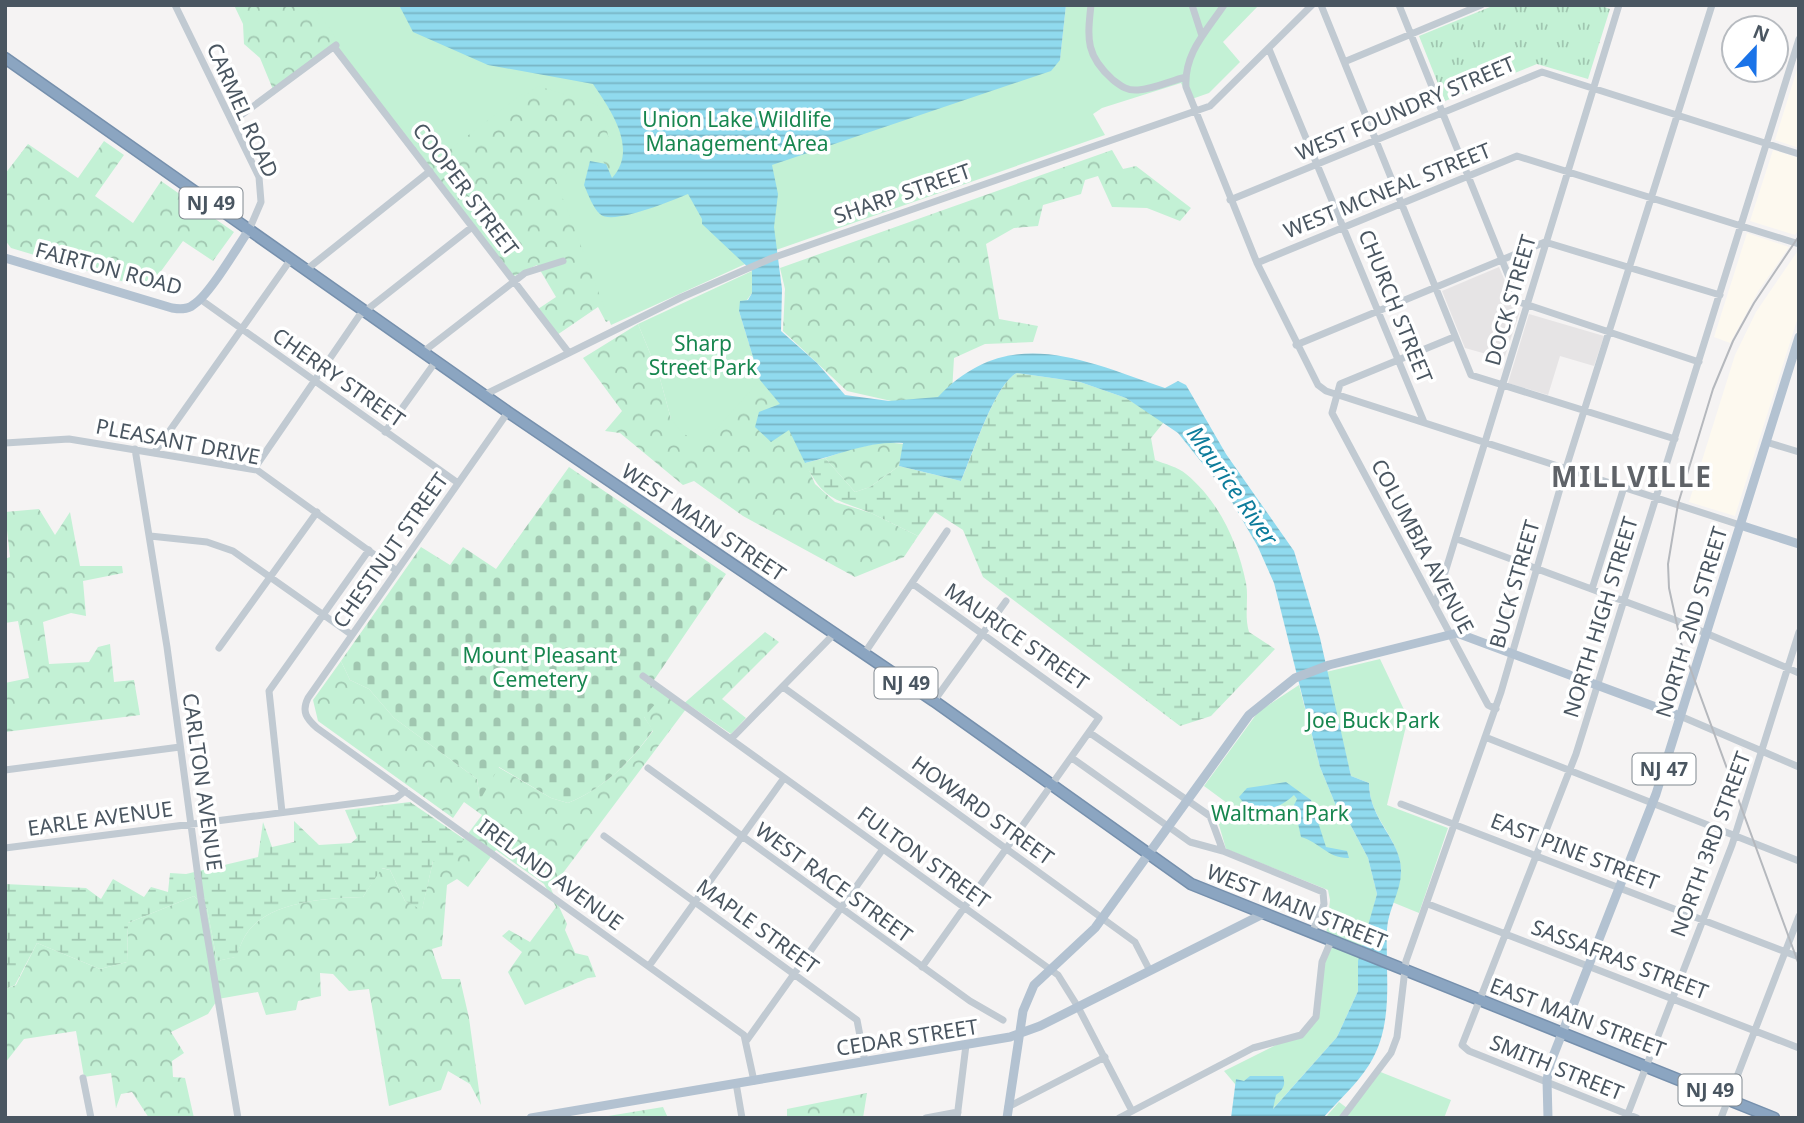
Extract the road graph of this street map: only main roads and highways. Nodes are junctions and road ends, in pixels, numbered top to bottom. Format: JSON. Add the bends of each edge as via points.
{"nodes":[{"id":1,"x":5,"y":58,"type":"edge"},
{"id":2,"x":249,"y":230,"type":"junction"},
{"id":3,"x":5,"y":258,"type":"edge"},
{"id":4,"x":1799,"y":337,"type":"edge"},
{"id":5,"x":1796,"y":358,"type":"edge"},
{"id":6,"x":1740,"y":525,"type":"junction"},
{"id":7,"x":1799,"y":544,"type":"edge"},
{"id":8,"x":1680,"y":716,"type":"junction"},
{"id":9,"x":1148,"y":854,"type":"junction"},
{"id":10,"x":1263,"y":914,"type":"junction"},
{"id":11,"x":1400,"y":968,"type":"joint"},
{"id":12,"x":1563,"y":1032,"type":"junction"},
{"id":13,"x":1019,"y":1034,"type":"junction"},
{"id":14,"x":566,"y":1115,"type":"edge"},
{"id":15,"x":531,"y":1118,"type":"edge"},
{"id":16,"x":1007,"y":1118,"type":"edge"},
{"id":17,"x":1548,"y":1118,"type":"edge"},
{"id":18,"x":1774,"y":1118,"type":"edge"}],
"edges":[{"from":1,"to":2,"type":"highway","name":"WEST MAIN STREET","number":"NJ 49"},
{"from":2,"to":3,"type":"main road","name":"FAIRTON ROAD","via":[[200,299],[177,309]]},
{"from":2,"to":9,"type":"highway","name":"WEST MAIN STREET","number":"NJ 49","via":[[934,701]]},
{"from":4,"to":5,"type":"main road","name":"NORTH 2ND STREET","number":"NJ 47"},
{"from":5,"to":6,"type":"main road","name":"NORTH 2ND STREET","number":"NJ 47"},
{"from":6,"to":7,"type":"main road"},
{"from":6,"to":8,"type":"main road","name":"NORTH 2ND STREET","number":"NJ 47"},
{"from":8,"to":9,"type":"main road","via":[[1458,633],[1329,665],[1295,678],[1249,715]]},
{"from":8,"to":12,"type":"main road","name":"NORTH 2ND STREET","number":"NJ 47","via":[[1653,803]]},
{"from":9,"to":10,"type":"highway","name":"WEST MAIN STREET","number":"NJ 49","via":[[1198,888]]},
{"from":9,"to":13,"type":"main road","via":[[1083,942],[1049,968],[1031,992]]},
{"from":10,"to":11,"type":"highway","name":"WEST MAIN STREET","number":"NJ 49"},
{"from":10,"to":13,"type":"main road","name":"CEDAR STREET"},
{"from":11,"to":12,"type":"highway","name":"EAST MAIN STREET","number":"NJ 49"},
{"from":12,"to":17,"type":"main road","number":"NJ 47","via":[[1547,1082]]},
{"from":12,"to":18,"type":"highway","name":"EAST MAIN STREET","number":"NJ 49"},
{"from":13,"to":14,"type":"main road","name":"CEDAR STREET"},
{"from":13,"to":16,"type":"main road"},
{"from":14,"to":15,"type":"main road","name":"CEDAR STREET"}]}
